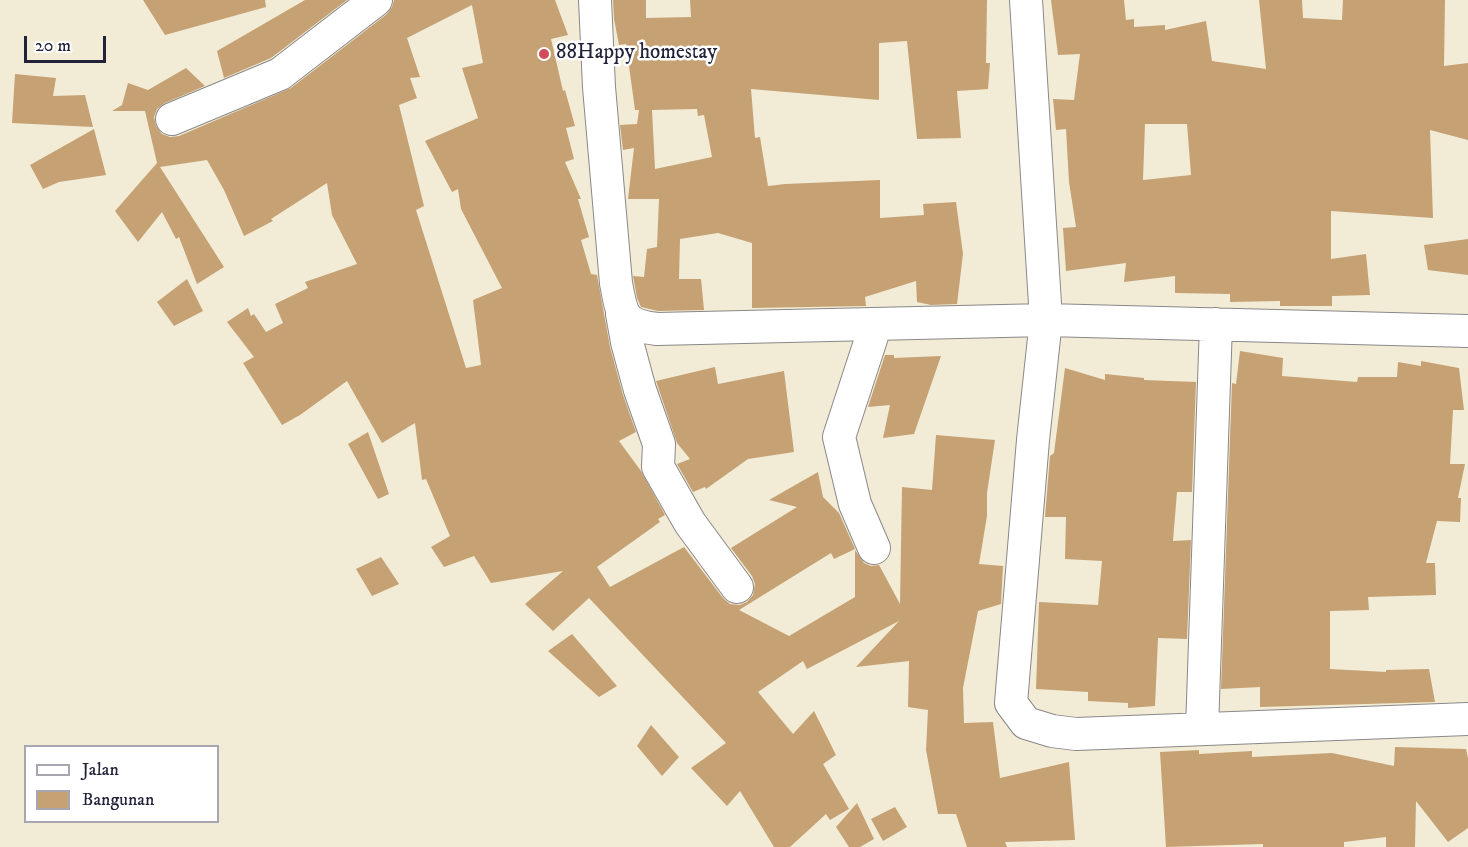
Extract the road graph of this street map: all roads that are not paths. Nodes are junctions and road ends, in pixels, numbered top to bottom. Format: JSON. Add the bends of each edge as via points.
{"nodes":[{"id":1,"x":376,"y":0,"type":"edge"},
{"id":2,"x":595,"y":0,"type":"edge"},
{"id":3,"x":1026,"y":0,"type":"edge"},
{"id":4,"x":172,"y":119,"type":"dead end"},
{"id":5,"x":622,"y":314,"type":"junction"},
{"id":6,"x":1046,"y":320,"type":"junction"},
{"id":7,"x":876,"y":324,"type":"junction"},
{"id":8,"x":1216,"y":324,"type":"junction"},
{"id":9,"x":1468,"y":331,"type":"edge"},
{"id":10,"x":874,"y":548,"type":"dead end"},
{"id":11,"x":737,"y":588,"type":"dead end"},
{"id":12,"x":1468,"y":719,"type":"edge"},
{"id":13,"x":1202,"y":729,"type":"junction"}],
"edges":[{"from":1,"to":4,"type":"street","via":[[280,74]]},
{"from":2,"to":5,"type":"street","via":[[599,87]]},
{"from":3,"to":6,"type":"street"},
{"from":5,"to":7,"type":"street","via":[[638,327],[657,329]]},
{"from":5,"to":11,"type":"street","via":[[658,444],[658,467],[690,523]]},
{"from":6,"to":7,"type":"street"},
{"from":6,"to":8,"type":"street"},
{"from":6,"to":13,"type":"street","via":[[1011,703],[1026,723],[1052,731],[1076,734]]},
{"from":7,"to":10,"type":"street","via":[[839,437],[855,504]]},
{"from":8,"to":9,"type":"street"},
{"from":8,"to":13,"type":"street"},
{"from":12,"to":13,"type":"street"}]}
